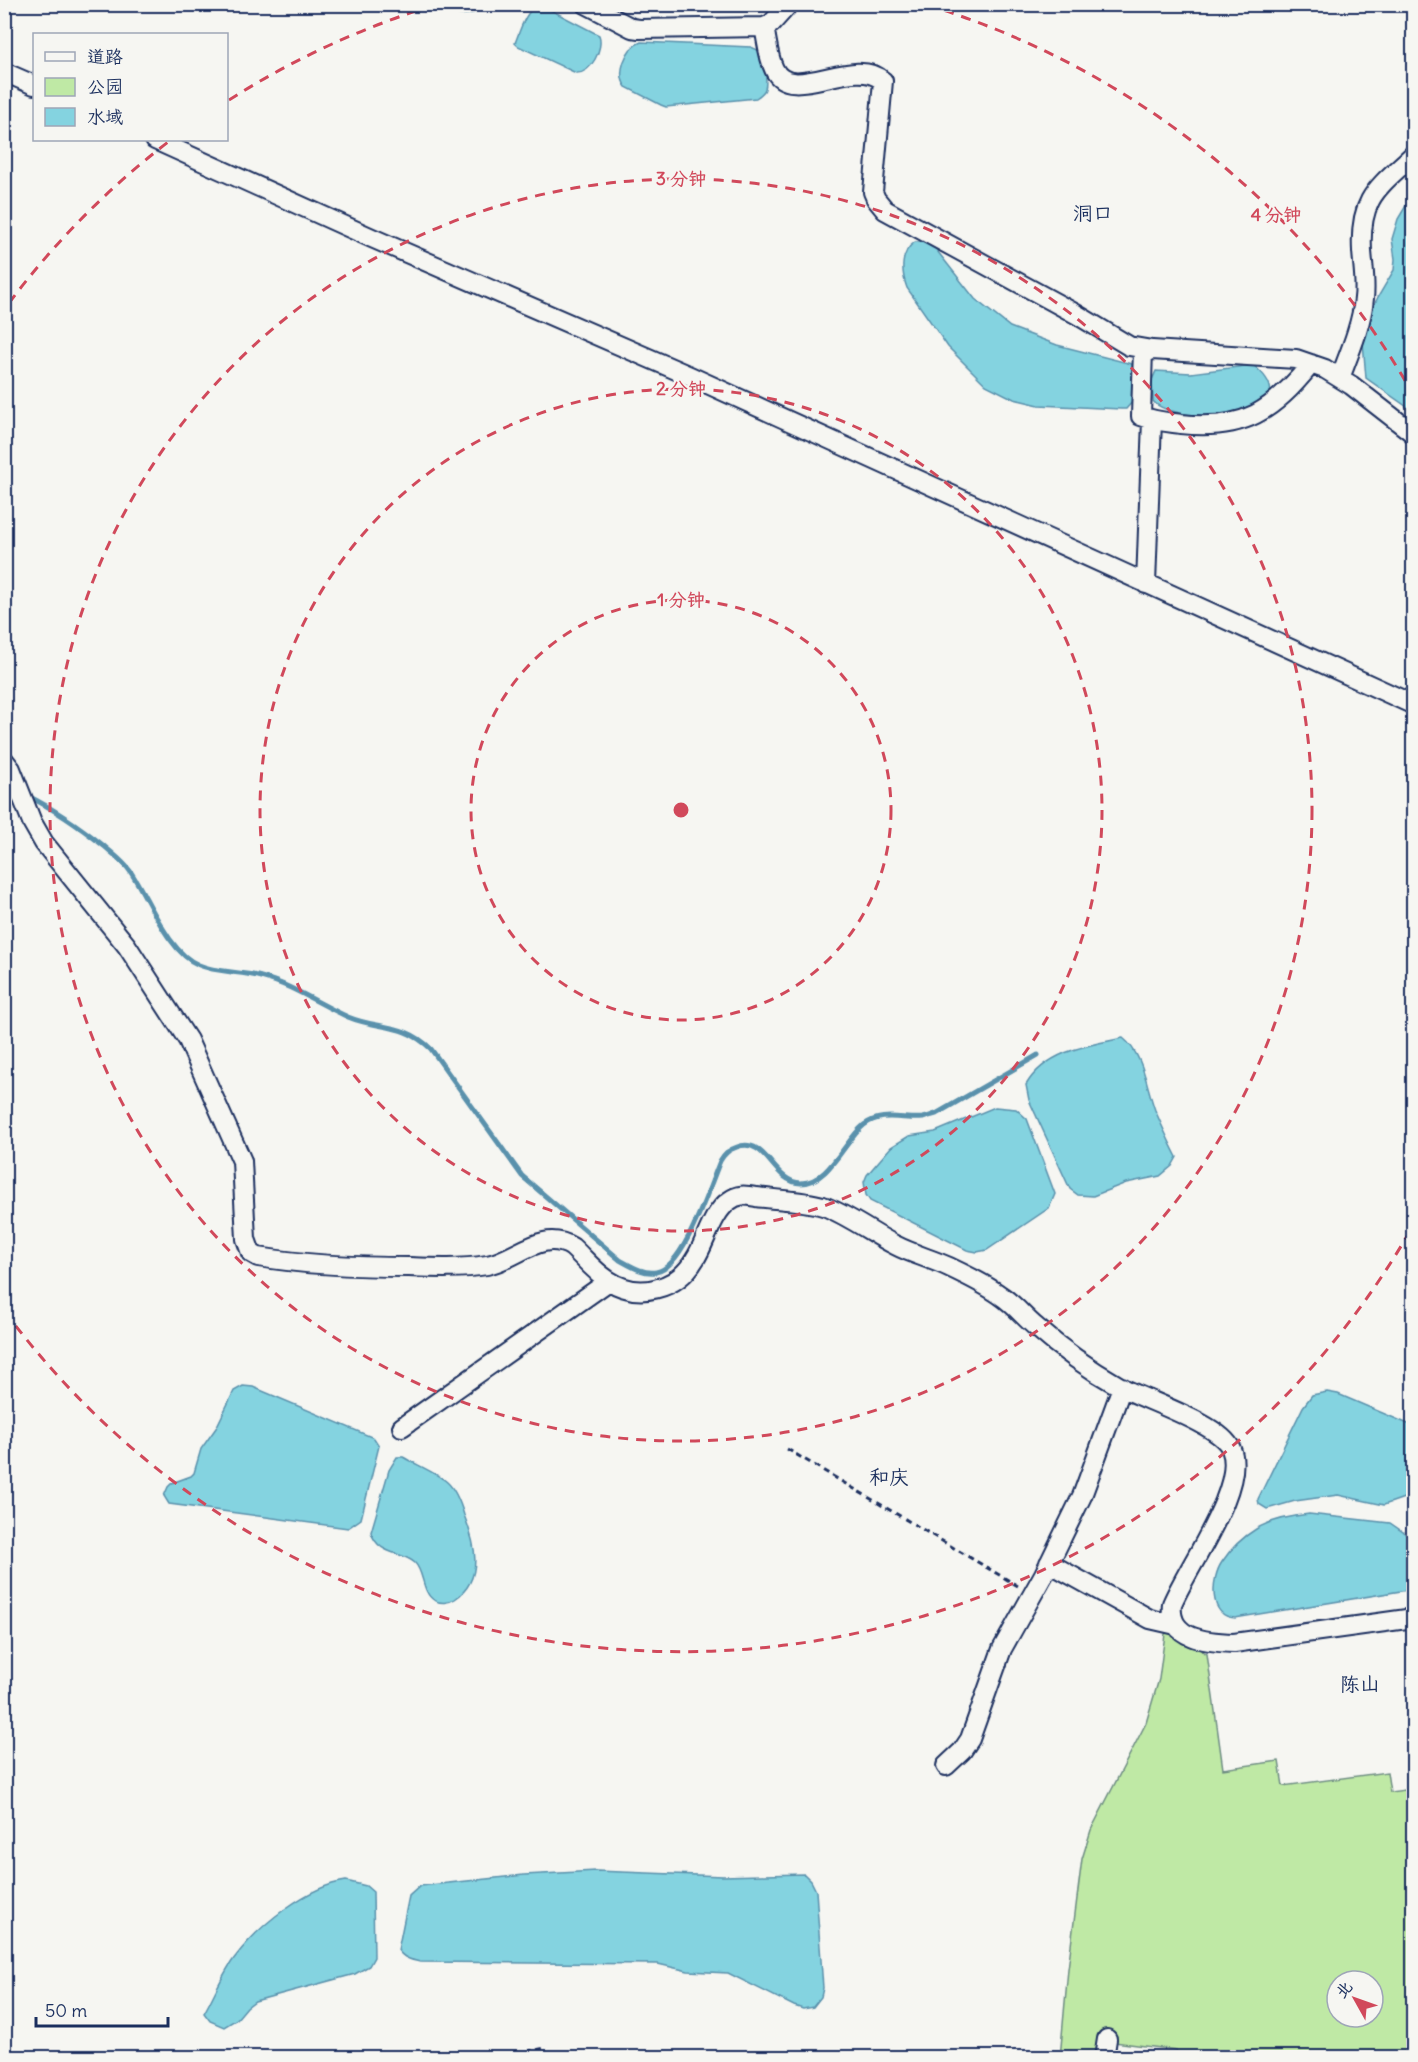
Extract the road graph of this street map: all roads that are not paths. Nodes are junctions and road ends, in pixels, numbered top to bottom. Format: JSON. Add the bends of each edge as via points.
{"nodes":[{"id":1,"x":586,"y":4,"type":"edge"},
{"id":2,"x":789,"y":4,"type":"edge"},
{"id":3,"x":764,"y":27,"type":"junction"},
{"id":4,"x":4,"y":72,"type":"edge"},
{"id":5,"x":33,"y":85,"type":"edge"},
{"id":6,"x":157,"y":141,"type":"edge"},
{"id":7,"x":1413,"y":154,"type":"edge"},
{"id":8,"x":1143,"y":350,"type":"junction"},
{"id":9,"x":1311,"y":364,"type":"junction"},
{"id":10,"x":1340,"y":378,"type":"junction"},
{"id":11,"x":1152,"y":420,"type":"junction"},
{"id":12,"x":1413,"y":434,"type":"edge"},
{"id":13,"x":1146,"y":584,"type":"junction"},
{"id":14,"x":1413,"y":705,"type":"edge"},
{"id":15,"x":4,"y":760,"type":"edge"},
{"id":16,"x":609,"y":1281,"type":"junction"},
{"id":17,"x":1122,"y":1387,"type":"junction"},
{"id":18,"x":402,"y":1427,"type":"dead end"},
{"id":19,"x":1049,"y":1563,"type":"junction"},
{"id":20,"x":1413,"y":1618,"type":"edge"},
{"id":21,"x":1176,"y":1625,"type":"junction"},
{"id":22,"x":946,"y":1766,"type":"dead end"},
{"id":23,"x":1107,"y":2039,"type":"dead end"},
{"id":24,"x":1104,"y":2058,"type":"edge"}],
"edges":[{"from":1,"to":3,"type":"street","via":[[639,29]]},
{"from":2,"to":3,"type":"street"},
{"from":3,"to":8,"type":"street","via":[[773,69],[783,79],[797,83],[859,72],[870,73],[882,81],[873,192],[885,210],[1129,346]]},
{"from":4,"to":5,"type":"street"},
{"from":6,"to":13,"type":"street","via":[[690,376]]},
{"from":7,"to":10,"type":"street","via":[[1367,202],[1361,235],[1364,298]]},
{"from":8,"to":9,"type":"street","via":[[1296,358]]},
{"from":8,"to":11,"type":"street","via":[[1141,416]]},
{"from":9,"to":10,"type":"street"},
{"from":9,"to":11,"type":"street","via":[[1290,390],[1245,419],[1218,426]]},
{"from":10,"to":12,"type":"street"},
{"from":11,"to":13,"type":"street"},
{"from":13,"to":14,"type":"street"},
{"from":15,"to":16,"type":"street","via":[[44,843],[127,946],[188,1040],[242,1161],[246,1239],[251,1253],[272,1259],[367,1267],[455,1268],[492,1264],[552,1240],[572,1247]]},
{"from":16,"to":17,"type":"street","via":[[641,1291],[676,1281],[696,1259],[718,1214],[740,1194],[819,1205],[898,1247],[950,1267],[989,1288],[1078,1361]]},
{"from":16,"to":18,"type":"street"},
{"from":17,"to":19,"type":"street","via":[[1082,1496]]},
{"from":17,"to":21,"type":"street","via":[[1221,1436],[1231,1447],[1235,1462],[1220,1512],[1172,1604]]},
{"from":19,"to":21,"type":"street","via":[[1150,1619]]},
{"from":19,"to":22,"type":"street","via":[[1002,1649],[970,1738]]},
{"from":20,"to":21,"type":"street","via":[[1234,1643],[1194,1638]]},
{"from":23,"to":24,"type":"street"}]}
